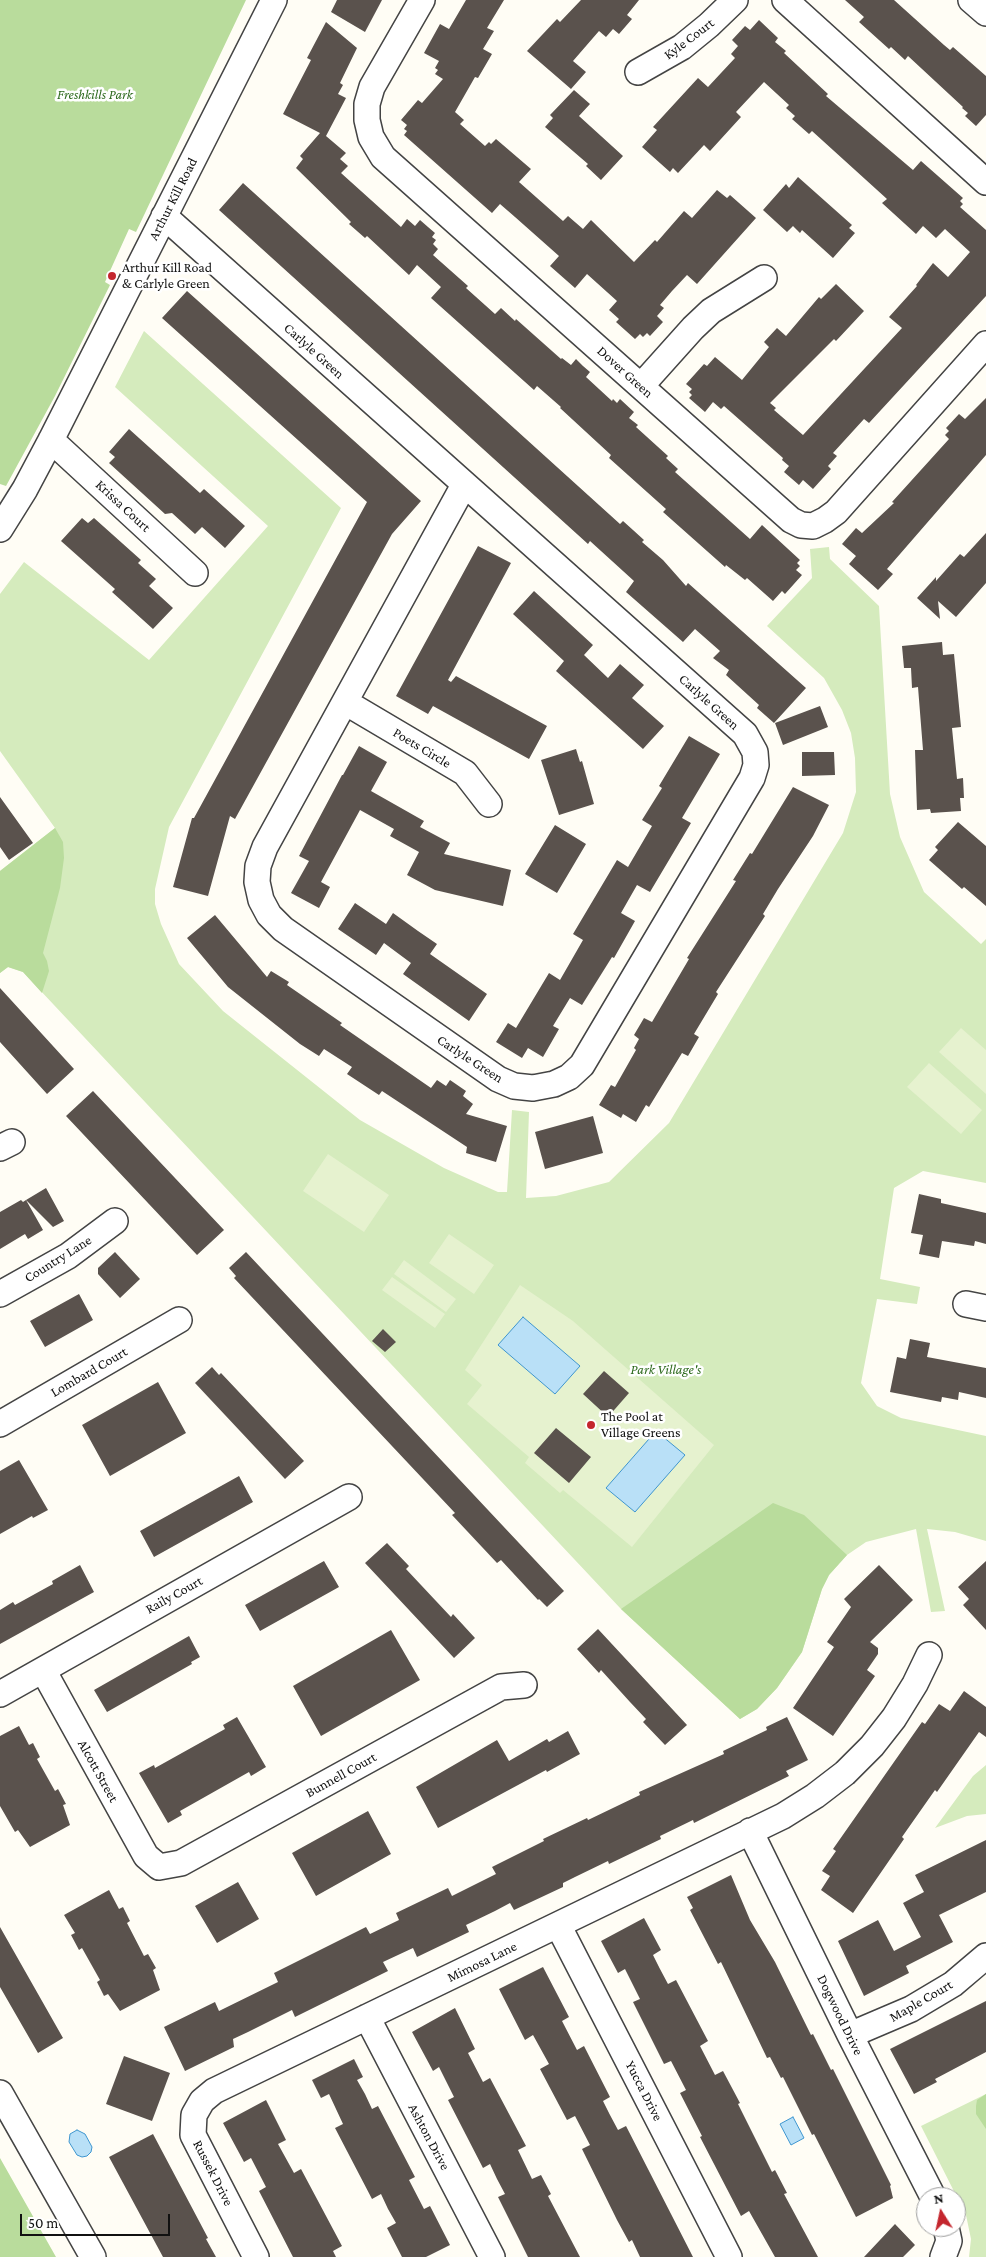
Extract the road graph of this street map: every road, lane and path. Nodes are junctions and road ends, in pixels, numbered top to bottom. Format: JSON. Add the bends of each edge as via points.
{"nodes":[{"id":1,"x":274,"y":0,"type":"edge"},
{"id":2,"x":422,"y":0,"type":"edge"},
{"id":3,"x":735,"y":0,"type":"edge"},
{"id":4,"x":785,"y":0,"type":"edge"},
{"id":5,"x":971,"y":0,"type":"edge"},
{"id":6,"x":986,"y":13,"type":"edge"},
{"id":7,"x":638,"y":72,"type":"dead end"},
{"id":8,"x":986,"y":182,"type":"edge"},
{"id":9,"x":164,"y":216,"type":"junction"},
{"id":10,"x":764,"y":278,"type":"dead end"},
{"id":11,"x":986,"y":344,"type":"edge"},
{"id":12,"x":641,"y":386,"type":"junction"},
{"id":13,"x":51,"y":440,"type":"junction"},
{"id":14,"x":464,"y":485,"type":"junction"},
{"id":15,"x":0,"y":529,"type":"edge"},
{"id":16,"x":195,"y":573,"type":"dead end"},
{"id":17,"x":345,"y":702,"type":"junction"},
{"id":18,"x":490,"y":804,"type":"dead end"},
{"id":19,"x":115,"y":1221,"type":"dead end"},
{"id":20,"x":0,"y":1294,"type":"edge"},
{"id":21,"x":179,"y":1320,"type":"dead end"},
{"id":22,"x":0,"y":1424,"type":"edge"},
{"id":23,"x":349,"y":1497,"type":"dead end"},
{"id":24,"x":929,"y":1655,"type":"dead end"},
{"id":25,"x":43,"y":1670,"type":"junction"},
{"id":26,"x":524,"y":1685,"type":"dead end"},
{"id":27,"x":0,"y":1694,"type":"edge"},
{"id":28,"x":750,"y":1831,"type":"junction"},
{"id":29,"x":159,"y":1867,"type":"joint"},
{"id":30,"x":558,"y":1925,"type":"junction"},
{"id":31,"x":986,"y":1956,"type":"edge"},
{"id":32,"x":367,"y":2017,"type":"junction"},
{"id":33,"x":850,"y":2035,"type":"junction"},
{"id":34,"x":214,"y":2091,"type":"joint"},
{"id":35,"x":0,"y":2093,"type":"edge"},
{"id":36,"x":928,"y":2187,"type":"edge"},
{"id":37,"x":948,"y":2237,"type":"edge"},
{"id":38,"x":93,"y":2257,"type":"edge"},
{"id":39,"x":256,"y":2257,"type":"edge"},
{"id":40,"x":492,"y":2257,"type":"edge"},
{"id":41,"x":729,"y":2257,"type":"edge"},
{"id":42,"x":943,"y":2257,"type":"edge"}],
"edges":[{"from":1,"to":9,"type":"street","name":"Arthur Kill Road"},
{"from":2,"to":12,"type":"street","name":"Dover Green","via":[[372,87],[367,120],[371,138],[383,156]]},
{"from":3,"to":7,"type":"street","name":"Kyle Court","via":[[710,26],[682,47]]},
{"from":4,"to":8,"type":"street"},
{"from":5,"to":6,"type":"street"},
{"from":9,"to":13,"type":"street","name":"Arthur Kill Road"},
{"from":9,"to":14,"type":"street","name":"Carlyle Green"},
{"from":10,"to":12,"type":"street","via":[[711,311]]},
{"from":11,"to":12,"type":"street","name":"Dover Green","via":[[836,512],[813,526],[791,520]]},
{"from":13,"to":15,"type":"street","name":"Arthur Kill Road"},
{"from":13,"to":16,"type":"street","name":"Krissa Court"},
{"from":14,"to":17,"type":"street","name":"Carlyle Green"},
{"from":14,"to":17,"type":"street","name":"Carlyle Green","via":[[745,734],[755,752],[752,778],[582,1065],[569,1077],[533,1088],[514,1086],[498,1079],[282,929],[269,915],[261,900],[258,866],[265,847]]},
{"from":17,"to":18,"type":"street","name":"Poets Circle","via":[[465,773]]},
{"from":19,"to":20,"type":"street","name":"Country Lane","via":[[68,1256]]},
{"from":21,"to":22,"type":"street","name":"Lombard Court"},
{"from":23,"to":25,"type":"street","name":"Raily Court"},
{"from":24,"to":28,"type":"street","name":"Mimosa Lane","via":[[916,1684],[894,1718],[846,1773],[783,1816]]},
{"from":25,"to":27,"type":"street","name":"Raily Court"},
{"from":25,"to":29,"type":"street","name":"Alcott Street","via":[[146,1856]]},
{"from":26,"to":29,"type":"street","name":"Bunnell Court","via":[[501,1687],[181,1863]]},
{"from":28,"to":30,"type":"street","name":"Mimosa Lane"},
{"from":28,"to":33,"type":"street","name":"Dogwood Drive"},
{"from":30,"to":32,"type":"street","name":"Mimosa Lane"},
{"from":30,"to":41,"type":"street","name":"Yucca Drive"},
{"from":31,"to":33,"type":"street","name":"Maple Court","via":[[953,1984],[911,2010]]},
{"from":32,"to":34,"type":"street","name":"Mimosa Lane"},
{"from":32,"to":40,"type":"street","name":"Ashton Drive"},
{"from":33,"to":36,"type":"street","name":"Dogwood Drive"},
{"from":34,"to":39,"type":"street","name":"Russek Drive","via":[[202,2100],[194,2115],[193,2136]]},
{"from":35,"to":38,"type":"street"},
{"from":37,"to":42,"type":"street"}]}
